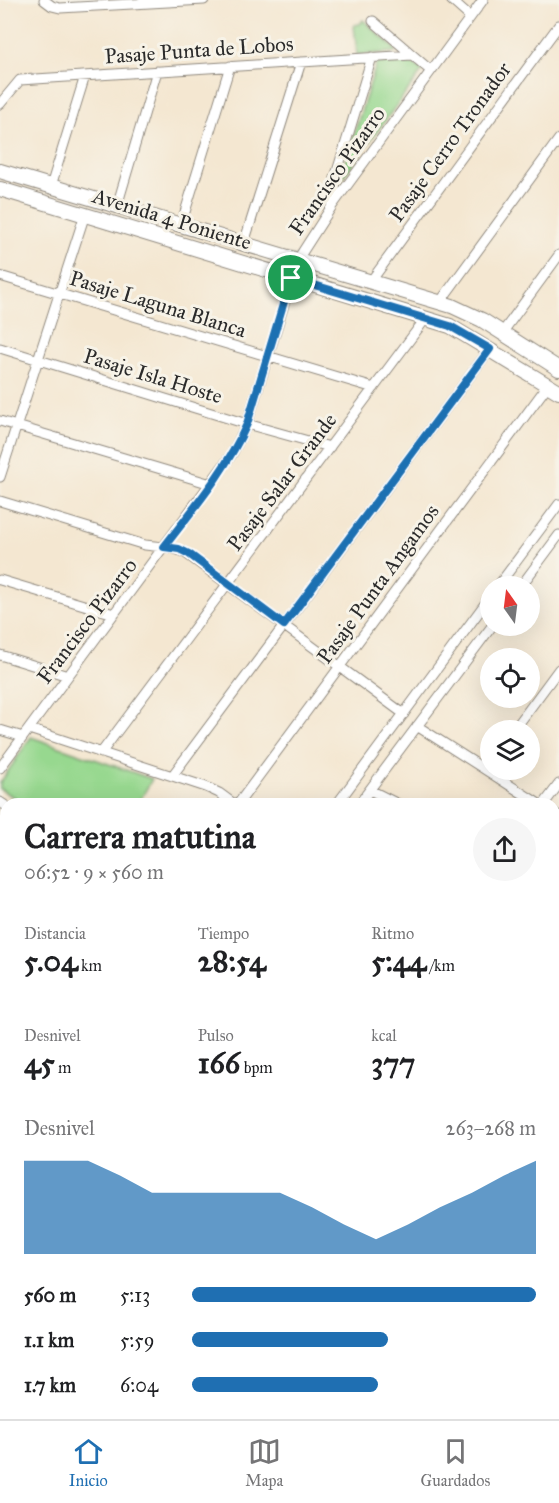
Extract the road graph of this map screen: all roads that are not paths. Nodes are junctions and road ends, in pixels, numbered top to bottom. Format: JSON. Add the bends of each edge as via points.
{"nodes":[{"id":1,"x":44,"y":0,"type":"edge"},
{"id":2,"x":204,"y":0,"type":"edge"},
{"id":3,"x":451,"y":0,"type":"edge"},
{"id":4,"x":483,"y":0,"type":"edge"},
{"id":5,"x":470,"y":17,"type":"junction"},
{"id":6,"x":373,"y":21,"type":"dead end"},
{"id":7,"x":559,"y":25,"type":"edge"},
{"id":8,"x":412,"y":55,"type":"junction"},
{"id":9,"x":372,"y":57,"type":"junction"},
{"id":10,"x":301,"y":62,"type":"junction"},
{"id":11,"x":230,"y":66,"type":"junction"},
{"id":12,"x":157,"y":71,"type":"junction"},
{"id":13,"x":431,"y":71,"type":"junction"},
{"id":14,"x":85,"y":76,"type":"junction"},
{"id":15,"x":0,"y":104,"type":"edge"},
{"id":16,"x":559,"y":139,"type":"edge"},
{"id":17,"x":0,"y":171,"type":"edge"},
{"id":18,"x":51,"y":186,"type":"junction"},
{"id":19,"x":0,"y":189,"type":"edge"},
{"id":20,"x":117,"y":206,"type":"junction"},
{"id":21,"x":332,"y":206,"type":"junction"},
{"id":22,"x":85,"y":214,"type":"junction"},
{"id":23,"x":181,"y":225,"type":"junction"},
{"id":24,"x":244,"y":243,"type":"junction"},
{"id":25,"x":559,"y":255,"type":"edge"},
{"id":26,"x":298,"y":259,"type":"junction"},
{"id":27,"x":0,"y":276,"type":"edge"},
{"id":28,"x":291,"y":278,"type":"junction"},
{"id":29,"x":371,"y":281,"type":"junction"},
{"id":30,"x":59,"y":293,"type":"junction"},
{"id":31,"x":440,"y":302,"type":"junction"},
{"id":32,"x":426,"y":318,"type":"junction"},
{"id":33,"x":502,"y":333,"type":"junction"},
{"id":34,"x":0,"y":348,"type":"edge"},
{"id":35,"x":490,"y":349,"type":"junction"},
{"id":36,"x":267,"y":356,"type":"junction"},
{"id":37,"x":38,"y":360,"type":"junction"},
{"id":38,"x":559,"y":369,"type":"edge"},
{"id":39,"x":374,"y":388,"type":"junction"},
{"id":40,"x":553,"y":389,"type":"edge"},
{"id":41,"x":0,"y":422,"type":"edge"},
{"id":42,"x":247,"y":424,"type":"junction"},
{"id":43,"x":16,"y":426,"type":"junction"},
{"id":44,"x":330,"y":447,"type":"junction"},
{"id":45,"x":0,"y":477,"type":"edge"},
{"id":46,"x":211,"y":484,"type":"junction"},
{"id":47,"x":0,"y":501,"type":"edge"},
{"id":48,"x":559,"y":504,"type":"edge"},
{"id":49,"x":559,"y":535,"type":"edge"},
{"id":50,"x":164,"y":547,"type":"junction"},
{"id":51,"x":505,"y":576,"type":"edge"},
{"id":52,"x":528,"y":576,"type":"edge"},
{"id":53,"x":0,"y":580,"type":"edge"},
{"id":54,"x":228,"y":584,"type":"junction"},
{"id":55,"x":480,"y":611,"type":"edge"},
{"id":56,"x":114,"y":614,"type":"junction"},
{"id":57,"x":284,"y":625,"type":"junction"},
{"id":58,"x":484,"y":636,"type":"edge"},
{"id":59,"x":0,"y":655,"type":"edge"},
{"id":60,"x":340,"y":666,"type":"junction"},
{"id":61,"x":559,"y":669,"type":"edge"},
{"id":62,"x":68,"y":676,"type":"junction"},
{"id":63,"x":404,"y":714,"type":"junction"},
{"id":64,"x":521,"y":720,"type":"edge"},
{"id":65,"x":417,"y":726,"type":"junction"},
{"id":66,"x":0,"y":730,"type":"edge"},
{"id":67,"x":26,"y":733,"type":"junction"},
{"id":68,"x":101,"y":753,"type":"junction"},
{"id":69,"x":480,"y":762,"type":"edge"},
{"id":70,"x":0,"y":768,"type":"edge"},
{"id":71,"x":172,"y":776,"type":"junction"},
{"id":72,"x":506,"y":780,"type":"edge"},
{"id":73,"x":559,"y":784,"type":"edge"},
{"id":74,"x":370,"y":790,"type":"junction"},
{"id":75,"x":226,"y":798,"type":"edge"},
{"id":76,"x":241,"y":798,"type":"edge"},
{"id":77,"x":341,"y":798,"type":"edge"},
{"id":78,"x":364,"y":798,"type":"edge"},
{"id":79,"x":386,"y":798,"type":"edge"},
{"id":80,"x":531,"y":798,"type":"edge"},
{"id":81,"x":548,"y":798,"type":"edge"}],
"edges":[{"from":1,"to":2,"type":"street","via":[[60,8]]},
{"from":3,"to":5,"type":"street"},
{"from":4,"to":5,"type":"street","name":"Francisco Pizarro"},
{"from":5,"to":13,"type":"street","name":"Francisco Pizarro"},
{"from":6,"to":8,"type":"street"},
{"from":7,"to":29,"type":"street","name":"Pasaje Cerro Tronador"},
{"from":8,"to":9,"type":"street","name":"Pasaje Punta de Lobos"},
{"from":8,"to":13,"type":"street"},
{"from":9,"to":10,"type":"street","name":"Pasaje Punta de Lobos"},
{"from":9,"to":21,"type":"street","via":[[335,178]]},
{"from":10,"to":11,"type":"street","name":"Pasaje Punta de Lobos"},
{"from":10,"to":24,"type":"street"},
{"from":11,"to":12,"type":"street","name":"Pasaje Punta de Lobos"},
{"from":11,"to":23,"type":"street"},
{"from":12,"to":14,"type":"street","name":"Pasaje Punta de Lobos"},
{"from":12,"to":20,"type":"street"},
{"from":13,"to":21,"type":"street","name":"Francisco Pizarro"},
{"from":14,"to":15,"type":"street","name":"Pasaje Punta de Lobos","via":[[20,80]]},
{"from":14,"to":18,"type":"street"},
{"from":16,"to":31,"type":"street"},
{"from":17,"to":18,"type":"street","name":"Avenida 4 Poniente"},
{"from":18,"to":20,"type":"street","name":"Avenida 4 Poniente"},
{"from":19,"to":22,"type":"street","name":"Avenida 4 Poniente"},
{"from":20,"to":23,"type":"street","name":"Avenida 4 Poniente"},
{"from":21,"to":26,"type":"street","name":"Francisco Pizarro"},
{"from":22,"to":28,"type":"street","name":"Avenida 4 Poniente"},
{"from":22,"to":30,"type":"street"},
{"from":23,"to":24,"type":"street","name":"Avenida 4 Poniente"},
{"from":24,"to":26,"type":"street","name":"Avenida 4 Poniente"},
{"from":25,"to":33,"type":"street"},
{"from":26,"to":28,"type":"street","name":"Francisco Pizarro"},
{"from":26,"to":29,"type":"street","name":"Avenida 4 Poniente"},
{"from":27,"to":30,"type":"street","name":"Pasaje Laguna Blanca"},
{"from":28,"to":32,"type":"street","name":"Avenida 4 Poniente"},
{"from":28,"to":36,"type":"street","name":"Francisco Pizarro"},
{"from":29,"to":31,"type":"street","name":"Avenida 4 Poniente"},
{"from":30,"to":36,"type":"street","name":"Pasaje Laguna Blanca"},
{"from":30,"to":37,"type":"street"},
{"from":31,"to":33,"type":"street","name":"Avenida 4 Poniente","via":[[473,315]]},
{"from":32,"to":35,"type":"street","name":"Avenida 4 Poniente","via":[[450,326]]},
{"from":32,"to":39,"type":"street","name":"Pasaje Salar Grande"},
{"from":33,"to":38,"type":"street","name":"Avenida 4 Poniente"},
{"from":34,"to":37,"type":"street","name":"Pasaje Isla Hoste"},
{"from":35,"to":40,"type":"street","name":"Avenida 4 Poniente"},
{"from":35,"to":57,"type":"street"},
{"from":36,"to":39,"type":"street","name":"Pasaje Laguna Blanca"},
{"from":36,"to":42,"type":"street","name":"Francisco Pizarro"},
{"from":37,"to":42,"type":"street","name":"Pasaje Isla Hoste"},
{"from":37,"to":43,"type":"street"},
{"from":39,"to":44,"type":"street","name":"Pasaje Salar Grande"},
{"from":40,"to":60,"type":"street","name":"Pasaje Punta Angamos"},
{"from":41,"to":43,"type":"street"},
{"from":42,"to":44,"type":"street","name":"Pasaje Isla Hoste"},
{"from":42,"to":46,"type":"street","name":"Francisco Pizarro"},
{"from":43,"to":45,"type":"street"},
{"from":43,"to":46,"type":"street"},
{"from":44,"to":54,"type":"street","name":"Pasaje Salar Grande"},
{"from":46,"to":50,"type":"street","name":"Francisco Pizarro"},
{"from":47,"to":50,"type":"street"},
{"from":48,"to":51,"type":"street"},
{"from":49,"to":52,"type":"street"},
{"from":50,"to":54,"type":"street","via":[[189,554]]},
{"from":50,"to":56,"type":"street","name":"Francisco Pizarro"},
{"from":53,"to":56,"type":"street"},
{"from":54,"to":57,"type":"street"},
{"from":54,"to":68,"type":"street","name":"Pasaje Salar Grande"},
{"from":55,"to":63,"type":"street"},
{"from":56,"to":62,"type":"street","name":"Francisco Pizarro"},
{"from":57,"to":60,"type":"street"},
{"from":57,"to":71,"type":"street"},
{"from":58,"to":65,"type":"street"},
{"from":59,"to":62,"type":"street"},
{"from":60,"to":63,"type":"street"},
{"from":60,"to":76,"type":"street","name":"Pasaje Punta Angamos"},
{"from":61,"to":64,"type":"street"},
{"from":62,"to":67,"type":"street","name":"Francisco Pizarro"},
{"from":63,"to":77,"type":"street"},
{"from":65,"to":69,"type":"street"},
{"from":65,"to":74,"type":"street"},
{"from":66,"to":67,"type":"street"},
{"from":67,"to":68,"type":"street"},
{"from":67,"to":70,"type":"street","name":"Francisco Pizarro"},
{"from":68,"to":71,"type":"street"},
{"from":71,"to":75,"type":"street"},
{"from":72,"to":80,"type":"street"},
{"from":73,"to":81,"type":"street"},
{"from":74,"to":78,"type":"street"},
{"from":74,"to":79,"type":"street"}]}
